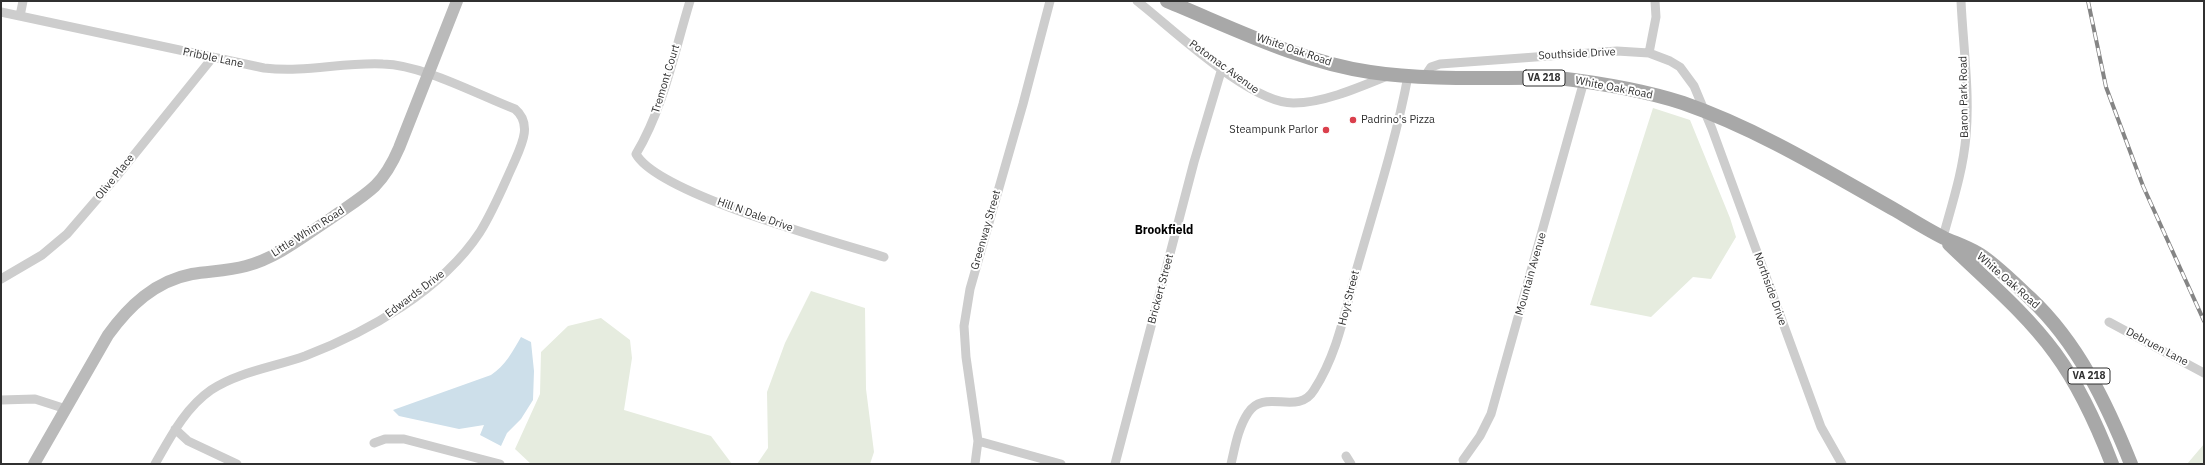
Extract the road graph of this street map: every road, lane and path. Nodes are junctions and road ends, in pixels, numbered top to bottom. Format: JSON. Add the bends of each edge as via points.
{"nodes":[{"id":1,"x":23,"y":1,"type":"edge"},
{"id":2,"x":457,"y":1,"type":"edge"},
{"id":3,"x":690,"y":1,"type":"edge"},
{"id":4,"x":1050,"y":1,"type":"edge"},
{"id":5,"x":1137,"y":1,"type":"edge"},
{"id":6,"x":1167,"y":1,"type":"edge"},
{"id":7,"x":1655,"y":1,"type":"edge"},
{"id":8,"x":1961,"y":1,"type":"edge"},
{"id":9,"x":1,"y":12,"type":"edge"},
{"id":10,"x":20,"y":16,"type":"junction"},
{"id":11,"x":1649,"y":52,"type":"junction"},
{"id":12,"x":213,"y":58,"type":"junction"},
{"id":13,"x":1222,"y":68,"type":"junction"},
{"id":14,"x":428,"y":74,"type":"junction"},
{"id":15,"x":1390,"y":75,"type":"junction"},
{"id":16,"x":1408,"y":76,"type":"junction"},
{"id":17,"x":1425,"y":76,"type":"junction"},
{"id":18,"x":1584,"y":81,"type":"junction"},
{"id":19,"x":1705,"y":111,"type":"junction"},
{"id":20,"x":636,"y":154,"type":"joint"},
{"id":21,"x":1943,"y":238,"type":"junction"},
{"id":22,"x":884,"y":257,"type":"dead end"},
{"id":23,"x":1,"y":278,"type":"edge"},
{"id":24,"x":2109,"y":322,"type":"dead end"},
{"id":25,"x":2204,"y":373,"type":"edge"},
{"id":26,"x":1,"y":400,"type":"edge"},
{"id":27,"x":66,"y":409,"type":"junction"},
{"id":28,"x":175,"y":430,"type":"junction"},
{"id":29,"x":978,"y":441,"type":"junction"},
{"id":30,"x":374,"y":443,"type":"dead end"},
{"id":31,"x":1463,"y":460,"type":"dead end"},
{"id":32,"x":34,"y":464,"type":"edge"},
{"id":33,"x":155,"y":464,"type":"edge"},
{"id":34,"x":237,"y":464,"type":"edge"},
{"id":35,"x":500,"y":464,"type":"edge"},
{"id":36,"x":975,"y":464,"type":"edge"},
{"id":37,"x":1061,"y":464,"type":"edge"},
{"id":38,"x":1115,"y":464,"type":"edge"},
{"id":39,"x":1231,"y":464,"type":"edge"},
{"id":40,"x":1842,"y":464,"type":"edge"},
{"id":41,"x":2112,"y":464,"type":"edge"},
{"id":42,"x":2131,"y":464,"type":"edge"}],
"edges":[{"from":1,"to":10,"type":"street"},
{"from":2,"to":14,"type":"street","name":"Little Whim Road"},
{"from":3,"to":20,"type":"street","name":"Tremont Court","via":[[654,121]]},
{"from":4,"to":29,"type":"street","name":"Greenway Street","via":[[964,326]]},
{"from":5,"to":13,"type":"street","name":"Potomac Avenue"},
{"from":6,"to":15,"type":"main road","name":"White Oak Road","number":"VA 218","via":[[1319,60]]},
{"from":7,"to":11,"type":"street","via":[[1656,17]]},
{"from":8,"to":21,"type":"street","name":"Baron Park Road","via":[[1966,134],[1962,167]]},
{"from":9,"to":10,"type":"street","name":"Pribble Lane"},
{"from":10,"to":12,"type":"street","name":"Pribble Lane"},
{"from":11,"to":17,"type":"street","name":"Southside Drive","via":[[1609,52],[1440,64],[1431,67]]},
{"from":11,"to":19,"type":"street","name":"Southside Drive","via":[[1680,67],[1694,86]]},
{"from":12,"to":14,"type":"street","name":"Pribble Lane","via":[[283,70],[382,64]]},
{"from":12,"to":23,"type":"street","name":"Olive Place","via":[[118,176],[67,234],[42,255]]},
{"from":13,"to":15,"type":"street","name":"Potomac Avenue","via":[[1263,95],[1292,103],[1331,96]]},
{"from":13,"to":38,"type":"street","name":"Brickert Street","via":[[1194,162]]},
{"from":14,"to":27,"type":"street","name":"Little Whim Road","via":[[400,148],[391,165],[374,186],[310,232],[263,260],[235,269],[176,278],[144,296],[108,335]]},
{"from":14,"to":28,"type":"street","name":"Edwards Drive","via":[[515,109],[525,123],[515,159],[496,203],[468,248],[434,281],[359,332],[315,352],[222,384],[200,399]]},
{"from":15,"to":16,"type":"main road","name":"White Oak Road","number":"VA 218"},
{"from":16,"to":17,"type":"main road","name":"White Oak Road","number":"VA 218"},
{"from":16,"to":39,"type":"street","name":"Hoyt Street","via":[[1336,348],[1309,396],[1296,403],[1265,401],[1258,403],[1248,412],[1238,436]]},
{"from":17,"to":18,"type":"main road","name":"White Oak Road","number":"VA 218","via":[[1558,78]]},
{"from":18,"to":19,"type":"main road","name":"White Oak Road","number":"VA 218","via":[[1633,90]]},
{"from":18,"to":31,"type":"street","name":"Mountain Avenue","via":[[1491,414],[1480,436]]},
{"from":19,"to":21,"type":"main road","name":"White Oak Road","number":"VA 218","via":[[1822,169]]},
{"from":19,"to":40,"type":"street","name":"Northside Drive","via":[[1821,427]]},
{"from":20,"to":22,"type":"street","name":"Hill N Dale Drive","via":[[641,163],[650,170],[717,201],[777,224]]},
{"from":21,"to":41,"type":"main road","name":"White Oak Road","number":"VA 218","via":[[2018,310],[2055,353],[2095,422]]},
{"from":21,"to":42,"type":"main road","name":"White Oak Road","number":"VA 218","via":[[1979,254],[2031,299],[2070,344],[2112,416]]},
{"from":24,"to":25,"type":"street","name":"Debruen Lane"},
{"from":26,"to":27,"type":"street","via":[[35,399]]},
{"from":27,"to":32,"type":"street","name":"Little Whim Road"},
{"from":28,"to":33,"type":"street","name":"Edwards Drive"},
{"from":28,"to":34,"type":"street","via":[[188,441]]},
{"from":29,"to":36,"type":"street","name":"Greenway Street"},
{"from":29,"to":37,"type":"street"},
{"from":30,"to":35,"type":"street","via":[[385,439],[404,439]]}]}
